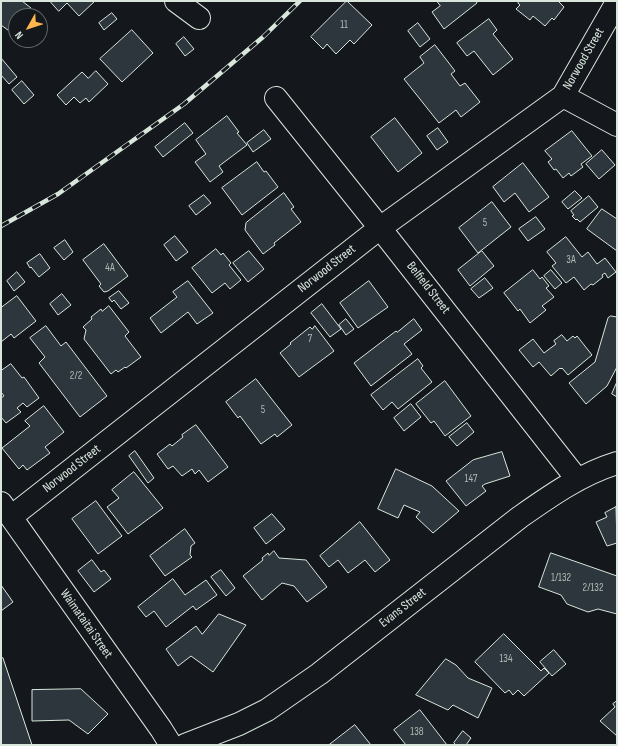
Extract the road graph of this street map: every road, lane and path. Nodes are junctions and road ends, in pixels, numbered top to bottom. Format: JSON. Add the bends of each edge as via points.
{"nodes":[{"id":1,"x":176,"y":1,"type":"edge"},
{"id":2,"x":617,"y":2,"type":"edge"},
{"id":3,"x":199,"y":18,"type":"dead end"},
{"id":4,"x":563,"y":96,"type":"junction"},
{"id":5,"x":276,"y":98,"type":"dead end"},
{"id":6,"x":617,"y":125,"type":"edge"},
{"id":7,"x":380,"y":228,"type":"junction"},
{"id":8,"x":617,"y":463,"type":"edge"},
{"id":9,"x":577,"y":479,"type":"junction"},
{"id":10,"x":6,"y":510,"type":"edge"},
{"id":11,"x":171,"y":745,"type":"edge"},
{"id":12,"x":185,"y":745,"type":"edge"}],
"edges":[{"from":1,"to":3,"type":"main road"},
{"from":2,"to":4,"type":"main road","name":"Norwood Street"},
{"from":4,"to":6,"type":"main road"},
{"from":4,"to":7,"type":"main road","name":"Norwood Street"},
{"from":5,"to":7,"type":"main road","name":"Belfield Street"},
{"from":7,"to":9,"type":"main road","name":"Belfield Street"},
{"from":7,"to":10,"type":"main road","name":"Norwood Street"},
{"from":8,"to":9,"type":"main road","name":"Evans Street"},
{"from":9,"to":12,"type":"main road","name":"Evans Street","via":[[520,517],[318,674],[267,710]]},
{"from":10,"to":11,"type":"main road","name":"Waimataitai Street"}]}
